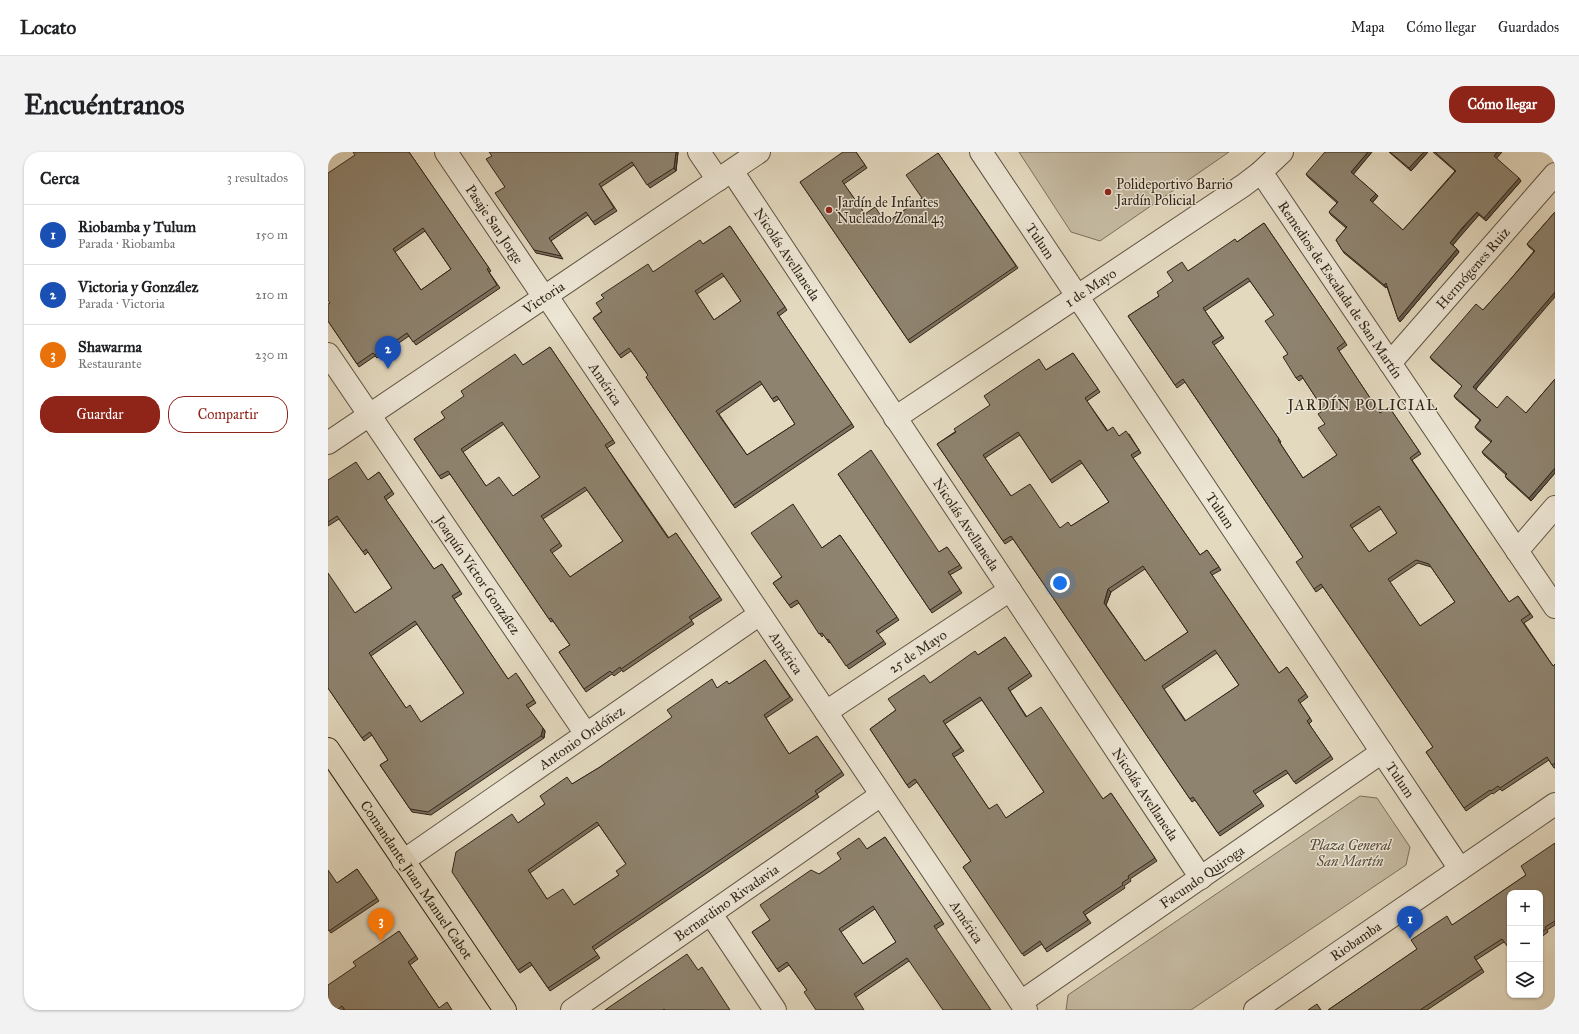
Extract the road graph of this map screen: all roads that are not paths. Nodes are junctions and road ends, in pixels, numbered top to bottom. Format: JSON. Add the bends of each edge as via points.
{"nodes":[{"id":1,"x":446,"y":152,"type":"edge"},
{"id":2,"x":699,"y":152,"type":"edge"},
{"id":3,"x":759,"y":152,"type":"edge"},
{"id":4,"x":981,"y":152,"type":"edge"},
{"id":5,"x":1282,"y":152,"type":"edge"},
{"id":6,"x":1261,"y":172,"type":"junction"},
{"id":7,"x":1555,"y":174,"type":"edge"},
{"id":8,"x":725,"y":176,"type":"junction"},
{"id":9,"x":545,"y":296,"type":"junction"},
{"id":10,"x":1078,"y":296,"type":"junction"},
{"id":11,"x":328,"y":354,"type":"edge"},
{"id":12,"x":1390,"y":362,"type":"junction"},
{"id":13,"x":369,"y":415,"type":"junction"},
{"id":14,"x":895,"y":418,"type":"junction"},
{"id":15,"x":328,"y":443,"type":"edge"},
{"id":16,"x":1555,"y":507,"type":"edge"},
{"id":17,"x":1517,"y":550,"type":"junction"},
{"id":18,"x":1010,"y":590,"type":"junction"},
{"id":19,"x":1555,"y":607,"type":"edge"},
{"id":20,"x":760,"y":614,"type":"junction"},
{"id":21,"x":826,"y":712,"type":"junction"},
{"id":22,"x":586,"y":734,"type":"junction"},
{"id":23,"x":328,"y":749,"type":"edge"},
{"id":24,"x":1382,"y":752,"type":"junction"},
{"id":25,"x":881,"y":795,"type":"junction"},
{"id":26,"x":1555,"y":804,"type":"edge"},
{"id":27,"x":403,"y":861,"type":"junction"},
{"id":28,"x":1460,"y":869,"type":"junction"},
{"id":29,"x":1201,"y":878,"type":"junction"},
{"id":30,"x":710,"y":914,"type":"junction"},
{"id":31,"x":1023,"y":1006,"type":"edge"},
{"id":32,"x":505,"y":1010,"type":"edge"},
{"id":33,"x":572,"y":1010,"type":"edge"},
{"id":34,"x":775,"y":1010,"type":"edge"},
{"id":35,"x":1255,"y":1010,"type":"edge"}],
"edges":[{"from":1,"to":9,"type":"street","name":"Pasaje San Jorge"},
{"from":2,"to":8,"type":"street","name":"Nicolás Avellaneda"},
{"from":3,"to":8,"type":"street","name":"Victoria"},
{"from":4,"to":10,"type":"street","name":"Tulum"},
{"from":5,"to":6,"type":"street","name":"1 de Mayo"},
{"from":6,"to":10,"type":"street","name":"1 de Mayo"},
{"from":6,"to":12,"type":"street","name":"Remedios de Escalada de San Martín"},
{"from":7,"to":12,"type":"street","name":"Hermógenes Ruiz"},
{"from":8,"to":9,"type":"street","name":"Victoria"},
{"from":8,"to":14,"type":"street","name":"Nicolás Avellaneda"},
{"from":9,"to":13,"type":"street","name":"Victoria"},
{"from":9,"to":20,"type":"street","name":"América"},
{"from":10,"to":14,"type":"street","name":"1 de Mayo"},
{"from":10,"to":24,"type":"street","name":"Tulum"},
{"from":11,"to":13,"type":"street","name":"Joaquín Víctor González"},
{"from":12,"to":17,"type":"street","name":"Remedios de Escalada de San Martín"},
{"from":13,"to":15,"type":"street","name":"Victoria"},
{"from":13,"to":22,"type":"street","name":"Joaquín Víctor González"},
{"from":14,"to":18,"type":"street","name":"Nicolás Avellaneda"},
{"from":16,"to":17,"type":"street"},
{"from":17,"to":19,"type":"street","name":"Remedios de Escalada de San Martín"},
{"from":18,"to":21,"type":"street","name":"25 de Mayo"},
{"from":18,"to":29,"type":"street","name":"Nicolás Avellaneda"},
{"from":20,"to":21,"type":"street","name":"América"},
{"from":20,"to":22,"type":"street","name":"Antonio Ordóñez"},
{"from":21,"to":25,"type":"street","name":"América"},
{"from":22,"to":27,"type":"street","name":"Antonio Ordóñez"},
{"from":23,"to":27,"type":"main road","name":"Comandante Juan Manuel Cabot"},
{"from":24,"to":28,"type":"street","name":"Tulum"},
{"from":24,"to":29,"type":"street","name":"Facundo Quiroga"},
{"from":25,"to":30,"type":"street","name":"Bernardino Rivadavia"},
{"from":25,"to":31,"type":"street","name":"América"},
{"from":26,"to":28,"type":"street","name":"Riobamba"},
{"from":27,"to":32,"type":"main road","name":"Comandante Juan Manuel Cabot"},
{"from":28,"to":35,"type":"street","name":"Riobamba"},
{"from":29,"to":31,"type":"street","name":"Facundo Quiroga"},
{"from":30,"to":33,"type":"street","name":"Bernardino Rivadavia"},
{"from":30,"to":34,"type":"street"}]}
